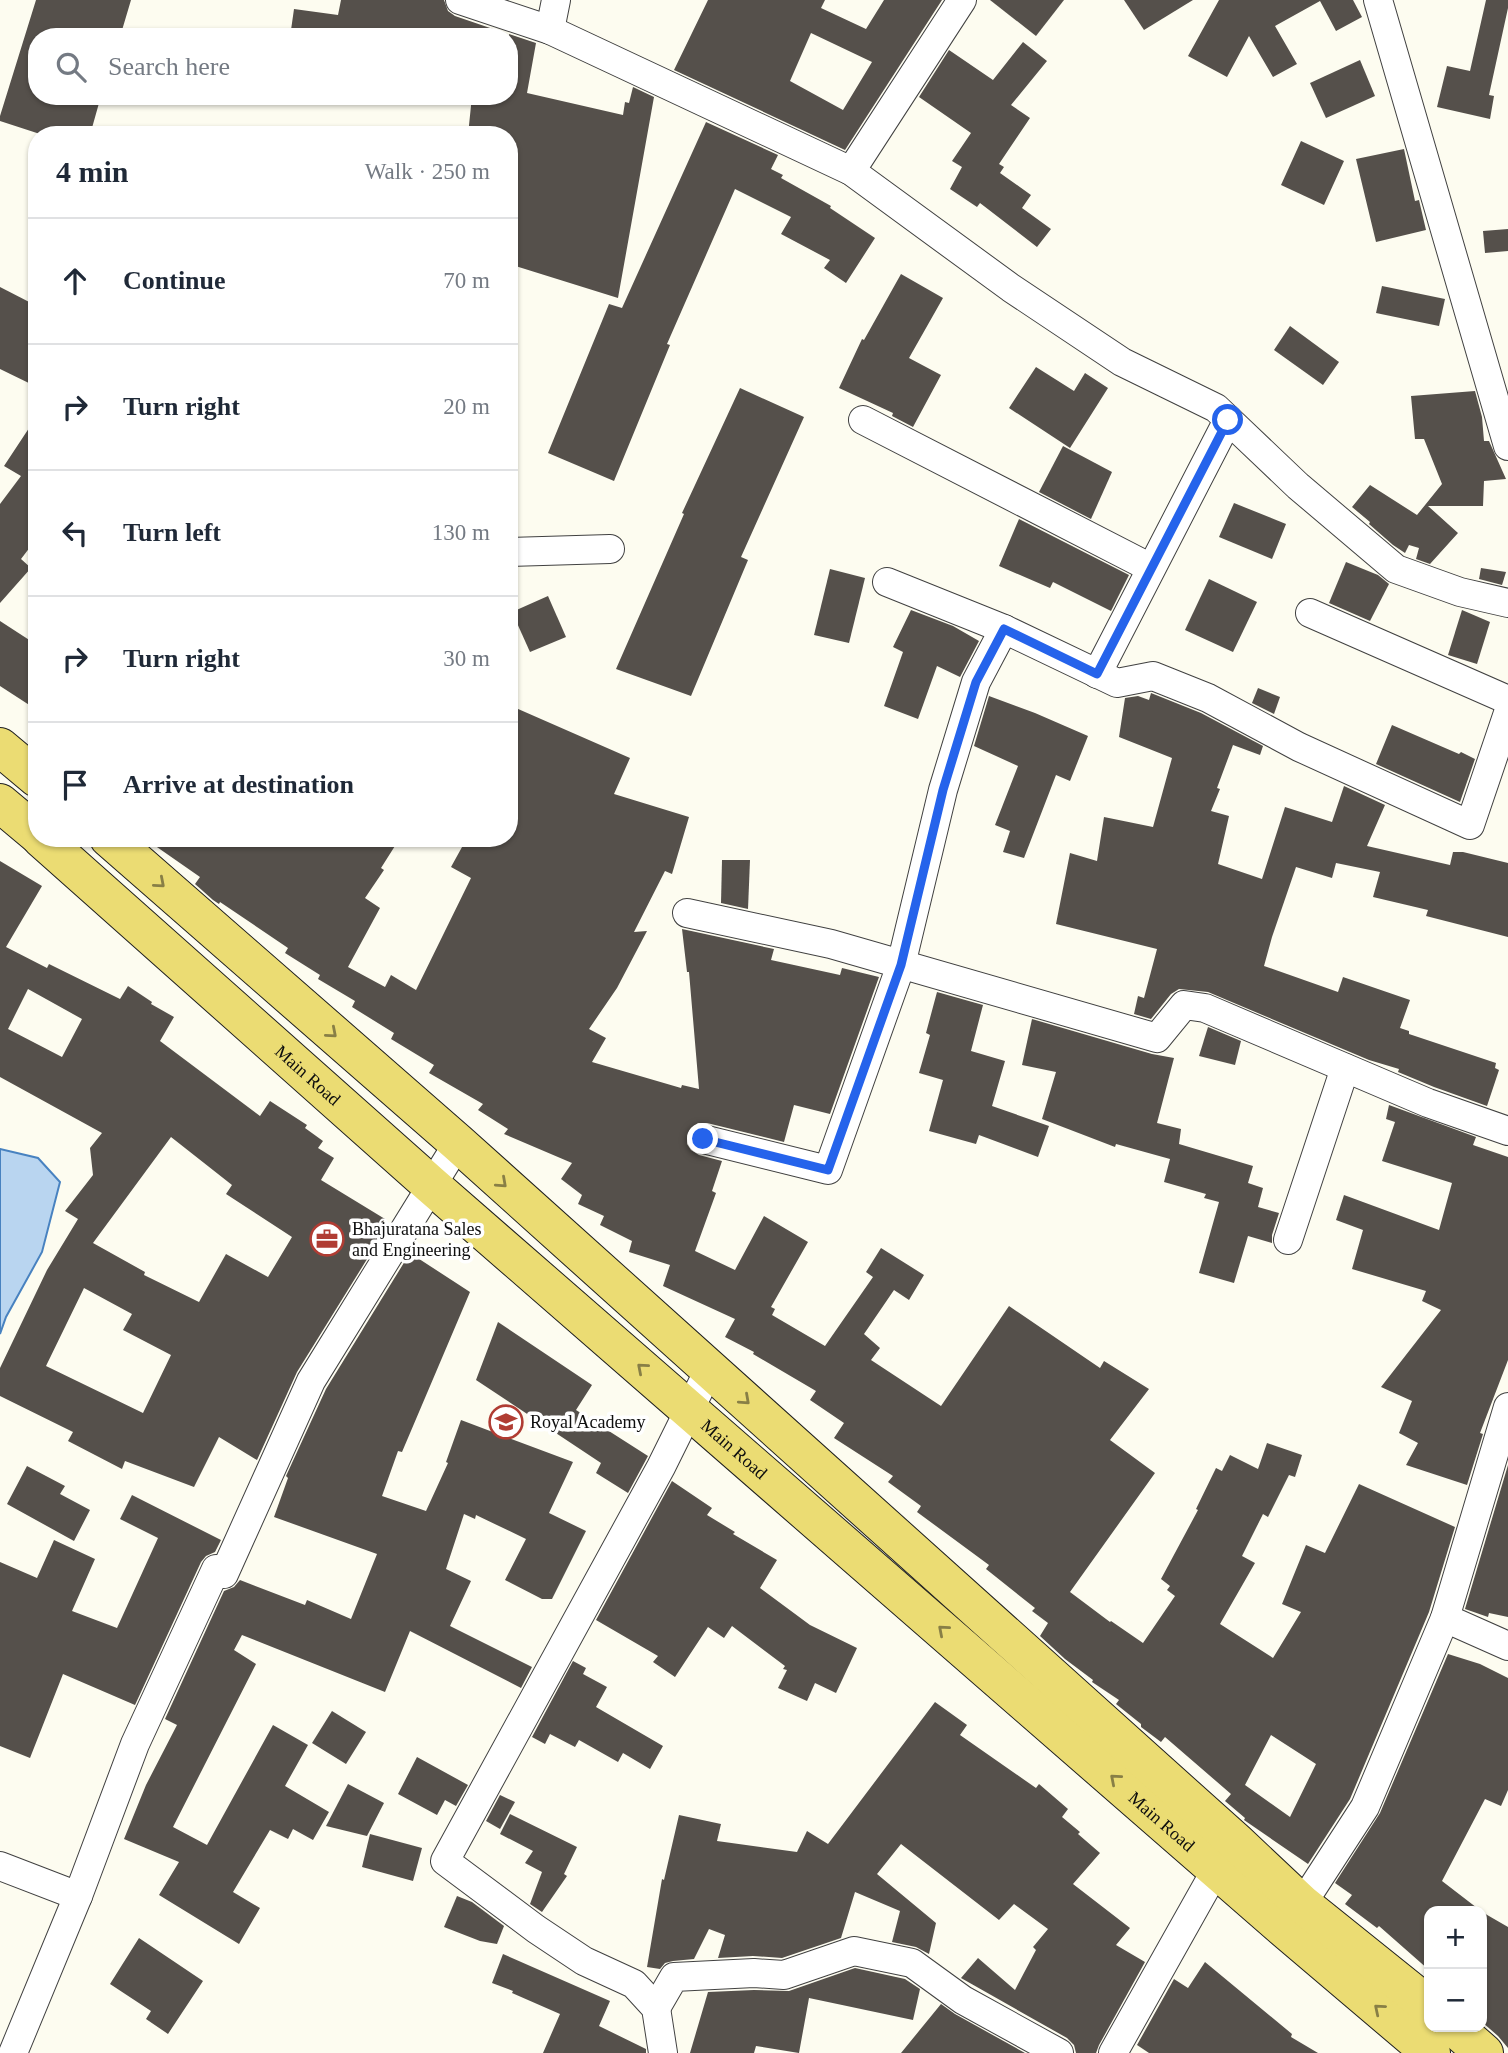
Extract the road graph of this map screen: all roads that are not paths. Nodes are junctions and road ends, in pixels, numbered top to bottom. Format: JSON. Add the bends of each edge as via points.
{"nodes":[{"id":1,"x":460,"y":0,"type":"edge"},
{"id":2,"x":556,"y":0,"type":"edge"},
{"id":3,"x":962,"y":0,"type":"edge"},
{"id":4,"x":1378,"y":0,"type":"edge"},
{"id":5,"x":550,"y":30,"type":"junction"},
{"id":6,"x":851,"y":171,"type":"junction"},
{"id":7,"x":863,"y":420,"type":"dead end"},
{"id":8,"x":1228,"y":420,"type":"junction"},
{"id":9,"x":1508,"y":446,"type":"edge"},
{"id":10,"x":610,"y":549,"type":"dead end"},
{"id":11,"x":518,"y":552,"type":"edge"},
{"id":12,"x":1151,"y":568,"type":"junction"},
{"id":13,"x":887,"y":582,"type":"dead end"},
{"id":14,"x":1508,"y":603,"type":"edge"},
{"id":15,"x":1310,"y":613,"type":"dead end"},
{"id":16,"x":1004,"y":629,"type":"junction"},
{"id":17,"x":1097,"y":674,"type":"junction"},
{"id":18,"x":1508,"y":699,"type":"edge"},
{"id":19,"x":1508,"y":713,"type":"edge"},
{"id":20,"x":0,"y":747,"type":"edge"},
{"id":21,"x":28,"y":770,"type":"edge"},
{"id":22,"x":0,"y":803,"type":"edge"},
{"id":23,"x":28,"y":826,"type":"edge"},
{"id":24,"x":52,"y":847,"type":"edge"},
{"id":25,"x":113,"y":847,"type":"edge"},
{"id":26,"x":124,"y":847,"type":"edge"},
{"id":27,"x":89,"y":879,"type":"junction"},
{"id":28,"x":687,"y":913,"type":"dead end"},
{"id":29,"x":901,"y":965,"type":"junction"},
{"id":30,"x":1345,"y":1068,"type":"junction"},
{"id":31,"x":1508,"y":1131,"type":"edge"},
{"id":32,"x":703,"y":1139,"type":"dead end"},
{"id":33,"x":457,"y":1143,"type":"junction"},
{"id":34,"x":431,"y":1185,"type":"junction"},
{"id":35,"x":1288,"y":1241,"type":"dead end"},
{"id":36,"x":710,"y":1368,"type":"junction"},
{"id":37,"x":1508,"y":1407,"type":"edge"},
{"id":38,"x":689,"y":1408,"type":"junction"},
{"id":39,"x":1445,"y":1618,"type":"junction"},
{"id":40,"x":1508,"y":1646,"type":"edge"},
{"id":41,"x":1227,"y":1856,"type":"junction"},
{"id":42,"x":0,"y":1866,"type":"edge"},
{"id":43,"x":78,"y":1896,"type":"junction"},
{"id":44,"x":1294,"y":1917,"type":"junction"},
{"id":45,"x":1424,"y":2003,"type":"edge"},
{"id":46,"x":656,"y":2008,"type":"junction"},
{"id":47,"x":1460,"y":2032,"type":"edge"},
{"id":48,"x":13,"y":2053,"type":"edge"},
{"id":49,"x":663,"y":2053,"type":"edge"},
{"id":50,"x":1059,"y":2053,"type":"edge"},
{"id":51,"x":1113,"y":2053,"type":"edge"},
{"id":52,"x":1431,"y":2053,"type":"edge"},
{"id":53,"x":1485,"y":2053,"type":"edge"}],
"edges":[{"from":1,"to":5,"type":"street"},
{"from":2,"to":5,"type":"street"},
{"from":3,"to":6,"type":"street"},
{"from":4,"to":9,"type":"street"},
{"from":5,"to":6,"type":"street"},
{"from":6,"to":8,"type":"street","via":[[1011,288],[1111,354],[1216,408]]},
{"from":7,"to":12,"type":"street"},
{"from":8,"to":12,"type":"street"},
{"from":8,"to":14,"type":"street","via":[[1396,569]]},
{"from":10,"to":11,"type":"street"},
{"from":12,"to":17,"type":"street"},
{"from":13,"to":16,"type":"street"},
{"from":15,"to":18,"type":"street"},
{"from":16,"to":17,"type":"street"},
{"from":16,"to":29,"type":"street","via":[[976,682],[943,790]]},
{"from":17,"to":19,"type":"street","via":[[1117,683],[1153,676],[1164,680],[1470,825]]},
{"from":20,"to":21,"type":"main road"},
{"from":22,"to":23,"type":"main road"},
{"from":24,"to":27,"type":"main road","name":"Main Road"},
{"from":25,"to":27,"type":"street"},
{"from":26,"to":33,"type":"main road","name":"Main Road","one_way":true},
{"from":27,"to":34,"type":"main road","name":"Main Road"},
{"from":28,"to":29,"type":"street","via":[[831,944]]},
{"from":29,"to":30,"type":"street","via":[[1157,1038],[1184,1005],[1205,1008]]},
{"from":29,"to":32,"type":"street","via":[[828,1170]]},
{"from":30,"to":31,"type":"street"},
{"from":30,"to":35,"type":"street"},
{"from":33,"to":34,"type":"street"},
{"from":33,"to":36,"type":"main road","name":"Main Road","one_way":true},
{"from":38,"to":34,"type":"main road","name":"Main Road","one_way":true},
{"from":34,"to":43,"type":"street","via":[[310,1381],[224,1574],[216,1569],[135,1744]]},
{"from":36,"to":38,"type":"street"},
{"from":36,"to":41,"type":"main road","name":"Main Road","one_way":true},
{"from":37,"to":39,"type":"street"},
{"from":41,"to":38,"type":"main road","name":"Main Road","one_way":true},
{"from":38,"to":46,"type":"street","via":[[445,1861],[584,1961],[634,1984]]},
{"from":39,"to":40,"type":"street"},
{"from":39,"to":44,"type":"street","via":[[1365,1807]]},
{"from":41,"to":44,"type":"main road","name":"Main Road"},
{"from":41,"to":51,"type":"street"},
{"from":42,"to":43,"type":"street"},
{"from":43,"to":48,"type":"street"},
{"from":44,"to":45,"type":"main road","name":"Main Road"},
{"from":52,"to":44,"type":"main road","name":"Main Road","one_way":true},
{"from":46,"to":49,"type":"street"},
{"from":46,"to":50,"type":"street","via":[[674,1977],[785,1975],[854,1951],[912,1963],[963,2000]]},
{"from":47,"to":53,"type":"main road"}]}
